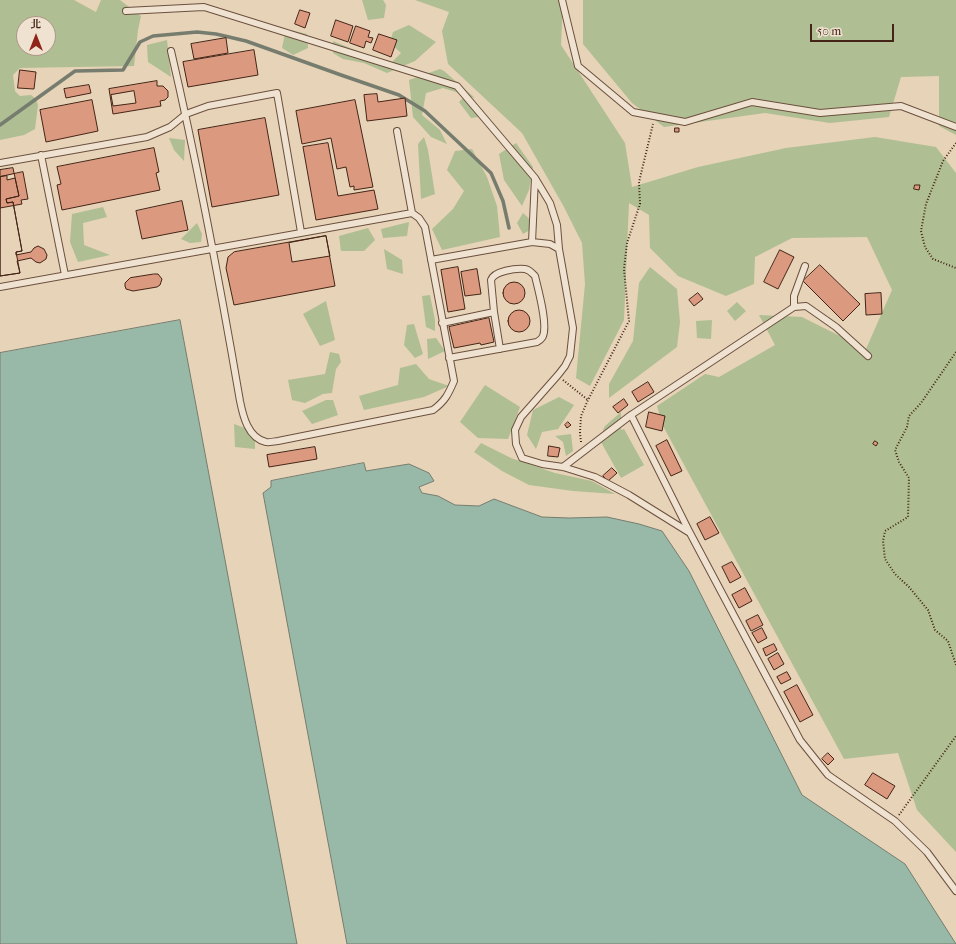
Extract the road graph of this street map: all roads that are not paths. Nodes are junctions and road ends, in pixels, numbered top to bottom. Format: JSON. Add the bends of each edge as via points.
{"nodes":[{"id":1,"x":562,"y":0,"type":"edge"},
{"id":2,"x":126,"y":11,"type":"dead end"},
{"id":3,"x":171,"y":51,"type":"dead end"},
{"id":4,"x":186,"y":114,"type":"junction"},
{"id":5,"x":956,"y":127,"type":"edge"},
{"id":6,"x":397,"y":132,"type":"dead end"},
{"id":7,"x":41,"y":155,"type":"junction"},
{"id":8,"x":0,"y":163,"type":"edge"},
{"id":9,"x":535,"y":178,"type":"junction"},
{"id":10,"x":412,"y":213,"type":"junction"},
{"id":11,"x":301,"y":232,"type":"junction"},
{"id":12,"x":532,"y":242,"type":"junction"},
{"id":13,"x":212,"y":248,"type":"junction"},
{"id":14,"x":559,"y":248,"type":"junction"},
{"id":15,"x":431,"y":260,"type":"junction"},
{"id":16,"x":805,"y":266,"type":"dead end"},
{"id":17,"x":65,"y":275,"type":"junction"},
{"id":18,"x":0,"y":287,"type":"edge"},
{"id":19,"x":794,"y":307,"type":"junction"},
{"id":20,"x":494,"y":312,"type":"junction"},
{"id":21,"x":442,"y":323,"type":"junction"},
{"id":22,"x":500,"y":349,"type":"junction"},
{"id":23,"x":868,"y":356,"type":"dead end"},
{"id":24,"x":449,"y":358,"type":"junction"},
{"id":25,"x":631,"y":415,"type":"junction"},
{"id":26,"x":564,"y":466,"type":"junction"},
{"id":27,"x":690,"y":533,"type":"junction"},
{"id":28,"x":956,"y":891,"type":"edge"}],
"edges":[{"from":1,"to":5,"type":"lane","via":[[578,66],[633,112],[685,122],[752,102],[820,113],[901,106]]},
{"from":2,"to":9,"type":"lane","via":[[204,7],[457,86]]},
{"from":3,"to":4,"type":"lane"},
{"from":4,"to":7,"type":"lane","via":[[170,127],[147,137]]},
{"from":4,"to":11,"type":"lane","via":[[208,106],[277,93]]},
{"from":4,"to":13,"type":"lane"},
{"from":6,"to":10,"type":"lane"},
{"from":7,"to":8,"type":"lane"},
{"from":7,"to":17,"type":"lane"},
{"from":9,"to":12,"type":"lane"},
{"from":9,"to":14,"type":"lane","via":[[550,202],[557,225]]},
{"from":10,"to":11,"type":"lane"},
{"from":10,"to":15,"type":"lane","via":[[420,218],[424,227]]},
{"from":11,"to":13,"type":"lane"},
{"from":12,"to":14,"type":"lane"},
{"from":12,"to":15,"type":"lane"},
{"from":13,"to":17,"type":"lane"},
{"from":13,"to":24,"type":"lane","via":[[244,419],[254,436],[266,442],[433,410],[449,394],[454,381]]},
{"from":14,"to":26,"type":"lane","via":[[573,328],[570,356],[558,375],[521,417],[515,430],[516,444],[522,458],[542,464]]},
{"from":15,"to":21,"type":"lane"},
{"from":16,"to":19,"type":"lane","via":[[794,296]]},
{"from":17,"to":18,"type":"lane"},
{"from":19,"to":23,"type":"lane","via":[[806,306],[836,327]]},
{"from":19,"to":25,"type":"lane"},
{"from":20,"to":21,"type":"lane"},
{"from":20,"to":22,"type":"lane"},
{"from":20,"to":22,"type":"lane","via":[[492,276],[519,269],[532,272],[545,326],[542,339]]},
{"from":21,"to":24,"type":"lane"},
{"from":22,"to":24,"type":"lane"},
{"from":25,"to":26,"type":"lane"},
{"from":25,"to":27,"type":"lane"},
{"from":26,"to":27,"type":"lane","via":[[595,477],[629,494]]},
{"from":27,"to":28,"type":"lane","via":[[800,740],[828,775],[894,821],[927,852]]}]}
